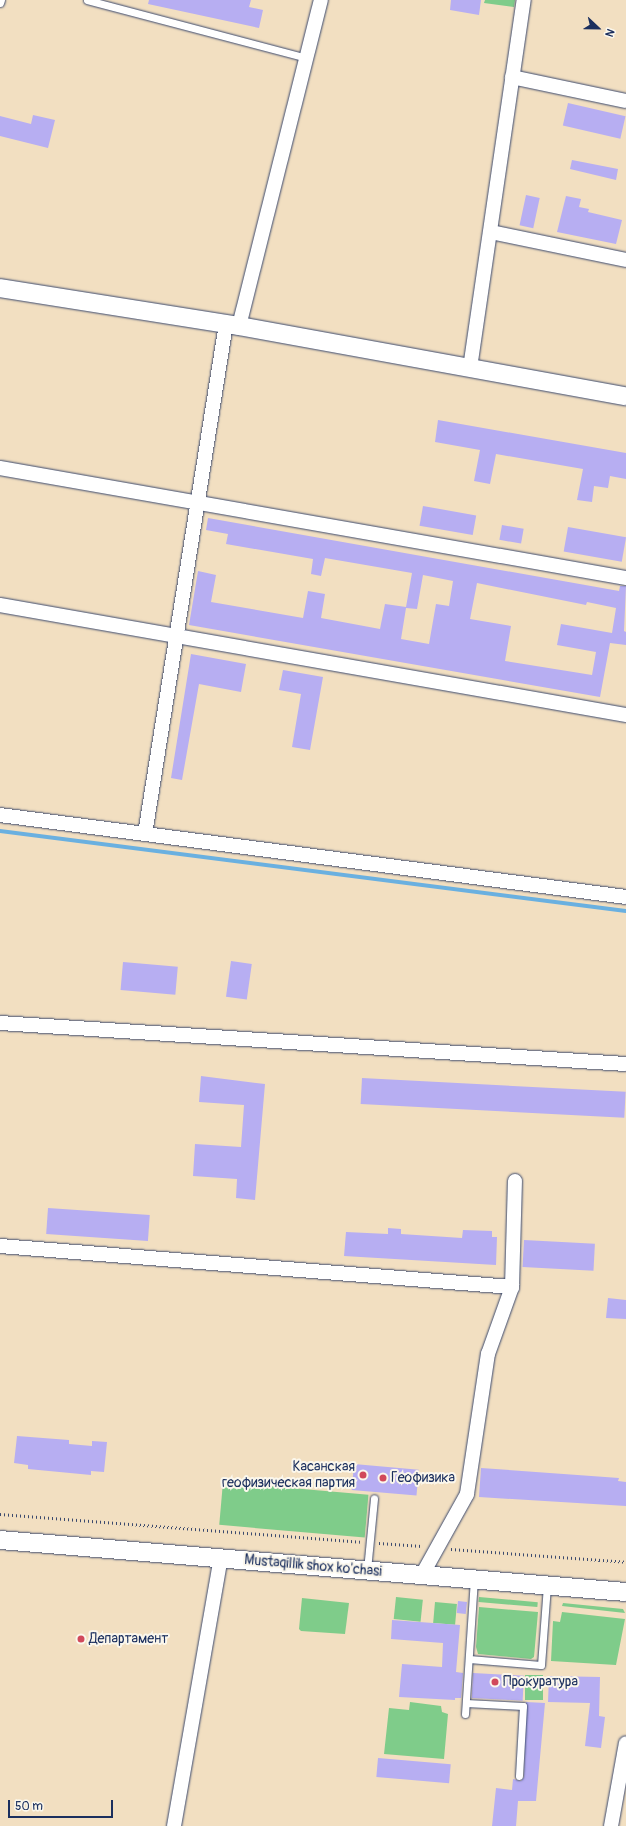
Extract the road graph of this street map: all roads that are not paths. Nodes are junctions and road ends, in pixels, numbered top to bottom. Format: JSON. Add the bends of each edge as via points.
{"nodes":[{"id":1,"x":88,"y":0,"type":"edge"},
{"id":2,"x":321,"y":0,"type":"edge"},
{"id":3,"x":524,"y":0,"type":"edge"},
{"id":4,"x":306,"y":58,"type":"junction"},
{"id":5,"x":512,"y":77,"type":"junction"},
{"id":6,"x":626,"y":101,"type":"edge"},
{"id":7,"x":491,"y":232,"type":"junction"},
{"id":8,"x":626,"y":260,"type":"edge"},
{"id":9,"x":0,"y":288,"type":"edge"},
{"id":10,"x":232,"y":324,"type":"junction"},
{"id":11,"x":470,"y":368,"type":"junction"},
{"id":12,"x":626,"y":396,"type":"edge"},
{"id":13,"x":0,"y":468,"type":"edge"},
{"id":14,"x":197,"y":503,"type":"junction"},
{"id":15,"x":626,"y":578,"type":"edge"},
{"id":16,"x":0,"y":605,"type":"edge"},
{"id":17,"x":176,"y":636,"type":"junction"},
{"id":18,"x":626,"y":715,"type":"edge"},
{"id":19,"x":0,"y":815,"type":"edge"},
{"id":20,"x":145,"y":834,"type":"junction"},
{"id":21,"x":626,"y":897,"type":"edge"},
{"id":22,"x":0,"y":1023,"type":"edge"},
{"id":23,"x":626,"y":1064,"type":"edge"},
{"id":24,"x":516,"y":1181,"type":"dead end"},
{"id":25,"x":0,"y":1246,"type":"edge"},
{"id":26,"x":512,"y":1287,"type":"junction"},
{"id":27,"x":374,"y":1498,"type":"dead end"},
{"id":28,"x":0,"y":1540,"type":"edge"},
{"id":29,"x":221,"y":1558,"type":"junction"},
{"id":30,"x":367,"y":1570,"type":"junction"},
{"id":31,"x":422,"y":1575,"type":"junction"},
{"id":32,"x":474,"y":1579,"type":"junction"},
{"id":33,"x":547,"y":1585,"type":"junction"},
{"id":34,"x":626,"y":1592,"type":"edge"},
{"id":35,"x":469,"y":1659,"type":"junction"},
{"id":36,"x":466,"y":1703,"type":"junction"},
{"id":37,"x":465,"y":1714,"type":"dead end"},
{"id":38,"x":626,"y":1743,"type":"edge"},
{"id":39,"x":519,"y":1776,"type":"dead end"},
{"id":40,"x":174,"y":1826,"type":"edge"},
{"id":41,"x":611,"y":1826,"type":"edge"}],
"edges":[{"from":1,"to":4,"type":"lane"},
{"from":2,"to":4,"type":"street"},
{"from":3,"to":5,"type":"street"},
{"from":4,"to":10,"type":"street"},
{"from":5,"to":6,"type":"street"},
{"from":5,"to":7,"type":"street"},
{"from":7,"to":8,"type":"street"},
{"from":7,"to":11,"type":"street"},
{"from":9,"to":10,"type":"street"},
{"from":10,"to":11,"type":"street"},
{"from":10,"to":14,"type":"street"},
{"from":11,"to":12,"type":"street"},
{"from":13,"to":14,"type":"street"},
{"from":14,"to":15,"type":"street"},
{"from":14,"to":17,"type":"street"},
{"from":16,"to":17,"type":"street"},
{"from":17,"to":18,"type":"street"},
{"from":17,"to":20,"type":"street"},
{"from":19,"to":20,"type":"street"},
{"from":20,"to":21,"type":"street"},
{"from":22,"to":23,"type":"street"},
{"from":24,"to":26,"type":"street"},
{"from":25,"to":26,"type":"street"},
{"from":26,"to":31,"type":"street","via":[[488,1354],[467,1494]]},
{"from":27,"to":30,"type":"lane"},
{"from":28,"to":29,"type":"street","name":"Mustaqillik shox ko'chasi"},
{"from":29,"to":30,"type":"street","name":"Mustaqillik shox ko'chasi"},
{"from":29,"to":40,"type":"street"},
{"from":30,"to":31,"type":"street","name":"Mustaqillik shox ko'chasi"},
{"from":31,"to":32,"type":"street","name":"Mustaqillik shox ko'chasi"},
{"from":32,"to":33,"type":"street","name":"Mustaqillik shox ko'chasi"},
{"from":32,"to":35,"type":"lane"},
{"from":33,"to":34,"type":"street","name":"Mustaqillik shox ko'chasi"},
{"from":33,"to":35,"type":"lane","via":[[541,1665]]},
{"from":35,"to":36,"type":"lane"},
{"from":36,"to":37,"type":"lane"},
{"from":36,"to":39,"type":"lane","via":[[523,1706]]},
{"from":38,"to":41,"type":"street"}]}
